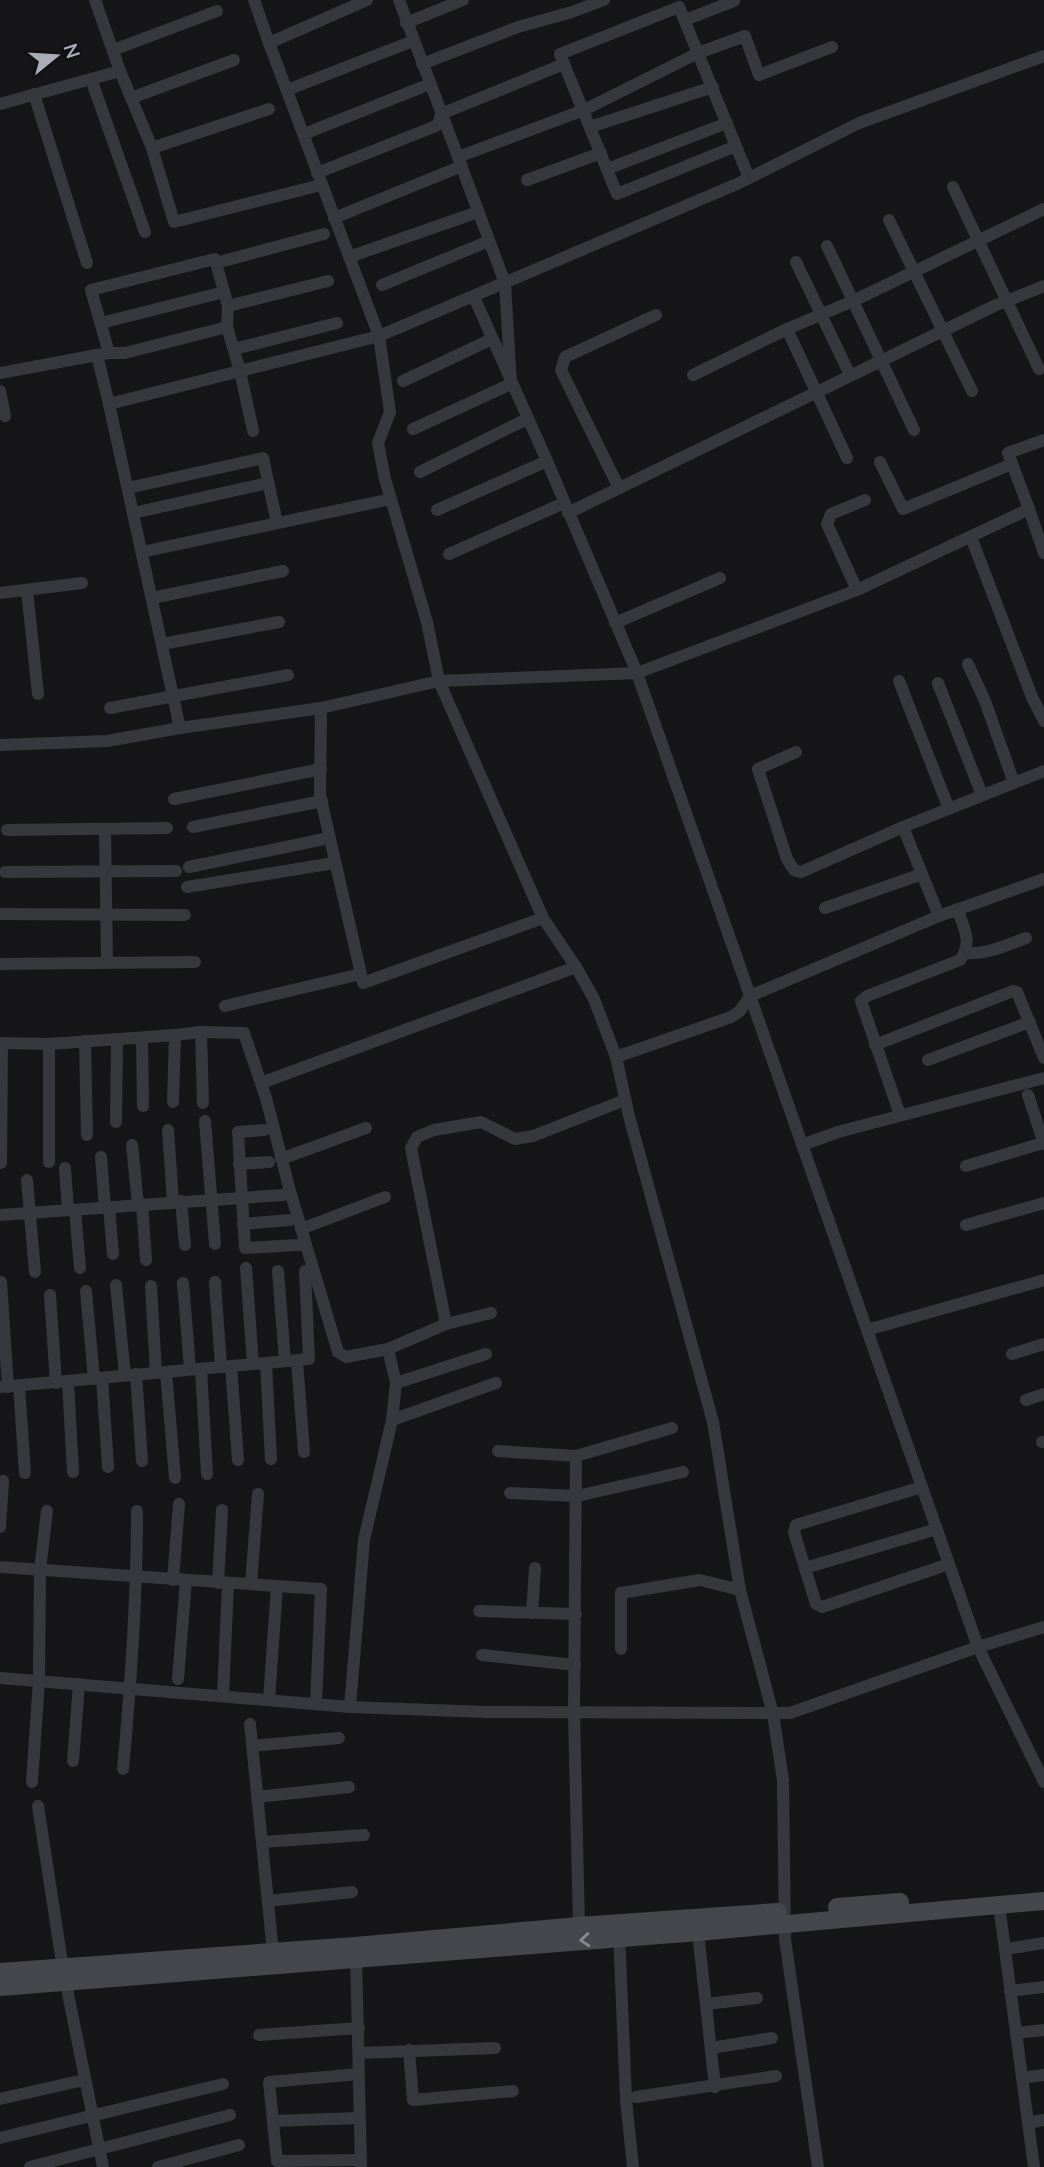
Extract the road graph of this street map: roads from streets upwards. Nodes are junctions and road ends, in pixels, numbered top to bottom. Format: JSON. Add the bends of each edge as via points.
{"nodes":[{"id":1,"x":95,"y":0,"type":"edge"},
{"id":2,"x":254,"y":0,"type":"edge"},
{"id":3,"x":367,"y":0,"type":"edge"},
{"id":4,"x":398,"y":0,"type":"edge"},
{"id":5,"x":463,"y":0,"type":"edge"},
{"id":6,"x":604,"y":0,"type":"edge"},
{"id":7,"x":734,"y":1,"type":"edge"},
{"id":8,"x":569,"y":6,"type":"edge"},
{"id":9,"x":217,"y":11,"type":"dead end"},
{"id":10,"x":685,"y":20,"type":"junction"},
{"id":11,"x":406,"y":23,"type":"junction"},
{"id":12,"x":413,"y":41,"type":"junction"},
{"id":13,"x":268,"y":44,"type":"junction"},
{"id":14,"x":832,"y":47,"type":"dead end"},
{"id":15,"x":113,"y":50,"type":"junction"},
{"id":16,"x":698,"y":53,"type":"junction"},
{"id":17,"x":1044,"y":56,"type":"edge"},
{"id":18,"x":234,"y":60,"type":"dead end"},
{"id":19,"x":422,"y":64,"type":"junction"},
{"id":20,"x":564,"y":64,"type":"junction"},
{"id":21,"x":120,"y":71,"type":"junction"},
{"id":22,"x":91,"y":79,"type":"junction"},
{"id":23,"x":430,"y":84,"type":"junction"},
{"id":24,"x":713,"y":87,"type":"junction"},
{"id":25,"x":287,"y":90,"type":"junction"},
{"id":26,"x":34,"y":94,"type":"junction"},
{"id":27,"x":131,"y":98,"type":"junction"},
{"id":28,"x":0,"y":104,"type":"edge"},
{"id":29,"x":269,"y":109,"type":"dead end"},
{"id":30,"x":584,"y":110,"type":"junction"},
{"id":31,"x":440,"y":114,"type":"junction"},
{"id":32,"x":727,"y":123,"type":"junction"},
{"id":33,"x":590,"y":127,"type":"junction"},
{"id":34,"x":304,"y":134,"type":"junction"},
{"id":35,"x":736,"y":146,"type":"junction"},
{"id":36,"x":152,"y":148,"type":"junction"},
{"id":37,"x":601,"y":153,"type":"junction"},
{"id":38,"x":460,"y":162,"type":"junction"},
{"id":39,"x":607,"y":169,"type":"junction"},
{"id":40,"x":749,"y":178,"type":"junction"},
{"id":41,"x":319,"y":179,"type":"junction"},
{"id":42,"x":527,"y":180,"type":"dead end"},
{"id":43,"x":953,"y":187,"type":"dead end"},
{"id":44,"x":1044,"y":209,"type":"edge"},
{"id":45,"x":478,"y":212,"type":"junction"},
{"id":46,"x":334,"y":218,"type":"junction"},
{"id":47,"x":889,"y":220,"type":"dead end"},
{"id":48,"x":145,"y":232,"type":"dead end"},
{"id":49,"x":324,"y":234,"type":"dead end"},
{"id":50,"x":978,"y":240,"type":"junction"},
{"id":51,"x":489,"y":241,"type":"junction"},
{"id":52,"x":827,"y":246,"type":"dead end"},
{"id":53,"x":349,"y":257,"type":"junction"},
{"id":54,"x":796,"y":262,"type":"dead end"},
{"id":55,"x":86,"y":263,"type":"dead end"},
{"id":56,"x":216,"y":263,"type":"junction"},
{"id":57,"x":915,"y":271,"type":"junction"},
{"id":58,"x":328,"y":281,"type":"dead end"},
{"id":59,"x":505,"y":284,"type":"junction"},
{"id":60,"x":382,"y":285,"type":"dead end"},
{"id":61,"x":1044,"y":286,"type":"edge"},
{"id":62,"x":224,"y":292,"type":"junction"},
{"id":63,"x":474,"y":297,"type":"junction"},
{"id":64,"x":853,"y":301,"type":"junction"},
{"id":65,"x":1007,"y":301,"type":"junction"},
{"id":66,"x":228,"y":306,"type":"junction"},
{"id":67,"x":656,"y":315,"type":"dead end"},
{"id":68,"x":821,"y":315,"type":"junction"},
{"id":69,"x":100,"y":323,"type":"junction"},
{"id":70,"x":337,"y":323,"type":"dead end"},
{"id":71,"x":227,"y":327,"type":"junction"},
{"id":72,"x":787,"y":330,"type":"junction"},
{"id":73,"x":944,"y":331,"type":"junction"},
{"id":74,"x":379,"y":335,"type":"junction"},
{"id":75,"x":492,"y":339,"type":"junction"},
{"id":76,"x":234,"y":349,"type":"junction"},
{"id":77,"x":103,"y":354,"type":"junction"},
{"id":78,"x":882,"y":360,"type":"junction"},
{"id":79,"x":1038,"y":369,"type":"dead end"},
{"id":80,"x":240,"y":371,"type":"junction"},
{"id":81,"x":0,"y":373,"type":"edge"},
{"id":82,"x":693,"y":375,"type":"dead end"},
{"id":83,"x":850,"y":375,"type":"junction"},
{"id":84,"x":403,"y":381,"type":"dead end"},
{"id":85,"x":511,"y":384,"type":"junction"},
{"id":86,"x":0,"y":391,"type":"edge"},
{"id":87,"x":816,"y":391,"type":"junction"},
{"id":88,"x":972,"y":391,"type":"dead end"},
{"id":89,"x":109,"y":404,"type":"junction"},
{"id":90,"x":5,"y":416,"type":"dead end"},
{"id":91,"x":527,"y":419,"type":"junction"},
{"id":92,"x":413,"y":429,"type":"dead end"},
{"id":93,"x":914,"y":430,"type":"dead end"},
{"id":94,"x":253,"y":431,"type":"dead end"},
{"id":95,"x":1044,"y":440,"type":"edge"},
{"id":96,"x":847,"y":458,"type":"dead end"},
{"id":97,"x":547,"y":461,"type":"junction"},
{"id":98,"x":880,"y":461,"type":"dead end"},
{"id":99,"x":1013,"y":464,"type":"junction"},
{"id":100,"x":420,"y":472,"type":"dead end"},
{"id":101,"x":268,"y":483,"type":"junction"},
{"id":102,"x":128,"y":488,"type":"junction"},
{"id":103,"x":619,"y":488,"type":"junction"},
{"id":104,"x":391,"y":499,"type":"junction"},
{"id":105,"x":866,"y":500,"type":"dead end"},
{"id":106,"x":566,"y":508,"type":"junction"},
{"id":107,"x":1028,"y":509,"type":"junction"},
{"id":108,"x":437,"y":510,"type":"dead end"},
{"id":109,"x":133,"y":513,"type":"junction"},
{"id":110,"x":277,"y":523,"type":"junction"},
{"id":111,"x":971,"y":537,"type":"junction"},
{"id":112,"x":142,"y":552,"type":"junction"},
{"id":113,"x":1044,"y":553,"type":"edge"},
{"id":114,"x":449,"y":554,"type":"dead end"},
{"id":115,"x":283,"y":571,"type":"dead end"},
{"id":116,"x":720,"y":578,"type":"dead end"},
{"id":117,"x":82,"y":583,"type":"dead end"},
{"id":118,"x":27,"y":590,"type":"junction"},
{"id":119,"x":857,"y":590,"type":"junction"},
{"id":120,"x":0,"y":593,"type":"edge"},
{"id":121,"x":152,"y":598,"type":"junction"},
{"id":122,"x":279,"y":622,"type":"dead end"},
{"id":123,"x":615,"y":623,"type":"junction"},
{"id":124,"x":162,"y":644,"type":"junction"},
{"id":125,"x":968,"y":664,"type":"dead end"},
{"id":126,"x":637,"y":673,"type":"junction"},
{"id":127,"x":288,"y":675,"type":"dead end"},
{"id":128,"x":439,"y":681,"type":"junction"},
{"id":129,"x":899,"y":681,"type":"dead end"},
{"id":130,"x":938,"y":683,"type":"dead end"},
{"id":131,"x":38,"y":694,"type":"dead end"},
{"id":132,"x":173,"y":697,"type":"junction"},
{"id":133,"x":110,"y":708,"type":"dead end"},
{"id":134,"x":321,"y":708,"type":"junction"},
{"id":135,"x":1043,"y":717,"type":"edge"},
{"id":136,"x":180,"y":727,"type":"junction"},
{"id":137,"x":0,"y":745,"type":"edge"},
{"id":138,"x":796,"y":752,"type":"dead end"},
{"id":139,"x":321,"y":769,"type":"junction"},
{"id":140,"x":1044,"y":771,"type":"edge"},
{"id":141,"x":1014,"y":783,"type":"junction"},
{"id":142,"x":982,"y":795,"type":"junction"},
{"id":143,"x":173,"y":799,"type":"dead end"},
{"id":144,"x":322,"y":801,"type":"junction"},
{"id":145,"x":949,"y":808,"type":"junction"},
{"id":146,"x":193,"y":827,"type":"dead end"},
{"id":147,"x":903,"y":827,"type":"junction"},
{"id":148,"x":167,"y":828,"type":"dead end"},
{"id":149,"x":105,"y":829,"type":"junction"},
{"id":150,"x":7,"y":830,"type":"dead end"},
{"id":151,"x":329,"y":838,"type":"junction"},
{"id":152,"x":334,"y":863,"type":"junction"},
{"id":153,"x":105,"y":871,"type":"junction"},
{"id":154,"x":5,"y":872,"type":"dead end"},
{"id":155,"x":922,"y":874,"type":"junction"},
{"id":156,"x":1044,"y":878,"type":"edge"},
{"id":157,"x":187,"y":887,"type":"dead end"},
{"id":158,"x":825,"y":908,"type":"dead end"},
{"id":159,"x":957,"y":909,"type":"junction"},
{"id":160,"x":0,"y":914,"type":"edge"},
{"id":161,"x":185,"y":915,"type":"dead end"},
{"id":162,"x":107,"y":916,"type":"junction"},
{"id":163,"x":939,"y":916,"type":"junction"},
{"id":164,"x":543,"y":918,"type":"junction"},
{"id":165,"x":1026,"y":938,"type":"dead end"},
{"id":166,"x":965,"y":953,"type":"junction"},
{"id":167,"x":107,"y":962,"type":"junction"},
{"id":168,"x":195,"y":962,"type":"dead end"},
{"id":169,"x":0,"y":964,"type":"edge"},
{"id":170,"x":576,"y":967,"type":"junction"},
{"id":171,"x":361,"y":974,"type":"junction"},
{"id":172,"x":750,"y":996,"type":"junction"},
{"id":173,"x":225,"y":1006,"type":"dead end"},
{"id":174,"x":1030,"y":1022,"type":"junction"},
{"id":175,"x":201,"y":1032,"type":"junction"},
{"id":176,"x":175,"y":1035,"type":"junction"},
{"id":177,"x":142,"y":1038,"type":"junction"},
{"id":178,"x":117,"y":1039,"type":"junction"},
{"id":179,"x":85,"y":1041,"type":"junction"},
{"id":180,"x":1,"y":1043,"type":"edge"},
{"id":181,"x":49,"y":1044,"type":"junction"},
{"id":182,"x":875,"y":1045,"type":"junction"},
{"id":183,"x":616,"y":1057,"type":"junction"},
{"id":184,"x":1044,"y":1058,"type":"edge"},
{"id":185,"x":928,"y":1060,"type":"dead end"},
{"id":186,"x":1044,"y":1078,"type":"edge"},
{"id":187,"x":261,"y":1083,"type":"junction"},
{"id":188,"x":1028,"y":1095,"type":"dead end"},
{"id":189,"x":625,"y":1100,"type":"junction"},
{"id":190,"x":173,"y":1102,"type":"dead end"},
{"id":191,"x":203,"y":1103,"type":"dead end"},
{"id":192,"x":143,"y":1106,"type":"dead end"},
{"id":193,"x":900,"y":1115,"type":"junction"},
{"id":194,"x":1039,"y":1115,"type":"edge"},
{"id":195,"x":205,"y":1121,"type":"dead end"},
{"id":196,"x":116,"y":1122,"type":"dead end"},
{"id":197,"x":366,"y":1128,"type":"dead end"},
{"id":198,"x":168,"y":1130,"type":"dead end"},
{"id":199,"x":264,"y":1130,"type":"dead end"},
{"id":200,"x":87,"y":1135,"type":"dead end"},
{"id":201,"x":1044,"y":1144,"type":"edge"},
{"id":202,"x":132,"y":1145,"type":"dead end"},
{"id":203,"x":802,"y":1145,"type":"junction"},
{"id":204,"x":101,"y":1157,"type":"dead end"},
{"id":205,"x":275,"y":1161,"type":"junction"},
{"id":206,"x":49,"y":1162,"type":"dead end"},
{"id":207,"x":1,"y":1163,"type":"edge"},
{"id":208,"x":239,"y":1164,"type":"junction"},
{"id":209,"x":966,"y":1166,"type":"dead end"},
{"id":210,"x":65,"y":1168,"type":"dead end"},
{"id":211,"x":27,"y":1180,"type":"dead end"},
{"id":212,"x":283,"y":1195,"type":"dead end"},
{"id":213,"x":241,"y":1197,"type":"junction"},
{"id":214,"x":385,"y":1197,"type":"dead end"},
{"id":215,"x":211,"y":1199,"type":"junction"},
{"id":216,"x":177,"y":1201,"type":"junction"},
{"id":217,"x":1044,"y":1203,"type":"edge"},
{"id":218,"x":140,"y":1204,"type":"junction"},
{"id":219,"x":107,"y":1208,"type":"junction"},
{"id":220,"x":71,"y":1210,"type":"junction"},
{"id":221,"x":29,"y":1213,"type":"junction"},
{"id":222,"x":0,"y":1215,"type":"edge"},
{"id":223,"x":290,"y":1220,"type":"dead end"},
{"id":224,"x":243,"y":1224,"type":"junction"},
{"id":225,"x":966,"y":1225,"type":"dead end"},
{"id":226,"x":301,"y":1229,"type":"junction"},
{"id":227,"x":215,"y":1244,"type":"dead end"},
{"id":228,"x":185,"y":1245,"type":"dead end"},
{"id":229,"x":299,"y":1245,"type":"dead end"},
{"id":230,"x":113,"y":1254,"type":"dead end"},
{"id":231,"x":146,"y":1260,"type":"dead end"},
{"id":232,"x":80,"y":1268,"type":"dead end"},
{"id":233,"x":246,"y":1268,"type":"dead end"},
{"id":234,"x":278,"y":1271,"type":"dead end"},
{"id":235,"x":304,"y":1271,"type":"dead end"},
{"id":236,"x":35,"y":1272,"type":"dead end"},
{"id":237,"x":1044,"y":1280,"type":"edge"},
{"id":238,"x":1,"y":1282,"type":"edge"},
{"id":239,"x":215,"y":1282,"type":"dead end"},
{"id":240,"x":183,"y":1283,"type":"dead end"},
{"id":241,"x":116,"y":1285,"type":"dead end"},
{"id":242,"x":150,"y":1286,"type":"dead end"},
{"id":243,"x":86,"y":1291,"type":"dead end"},
{"id":244,"x":50,"y":1295,"type":"dead end"},
{"id":245,"x":491,"y":1313,"type":"dead end"},
{"id":246,"x":446,"y":1324,"type":"junction"},
{"id":247,"x":867,"y":1330,"type":"junction"},
{"id":248,"x":1044,"y":1344,"type":"edge"},
{"id":249,"x":388,"y":1349,"type":"junction"},
{"id":250,"x":486,"y":1354,"type":"dead end"},
{"id":251,"x":1012,"y":1354,"type":"dead end"},
{"id":252,"x":291,"y":1361,"type":"junction"},
{"id":253,"x":259,"y":1364,"type":"junction"},
{"id":254,"x":226,"y":1367,"type":"junction"},
{"id":255,"x":195,"y":1369,"type":"junction"},
{"id":256,"x":161,"y":1372,"type":"junction"},
{"id":257,"x":131,"y":1375,"type":"junction"},
{"id":258,"x":98,"y":1378,"type":"junction"},
{"id":259,"x":62,"y":1382,"type":"junction"},
{"id":260,"x":396,"y":1383,"type":"junction"},
{"id":261,"x":496,"y":1383,"type":"dead end"},
{"id":262,"x":9,"y":1386,"type":"edge"},
{"id":263,"x":1044,"y":1394,"type":"edge"},
{"id":264,"x":1026,"y":1400,"type":"dead end"},
{"id":265,"x":393,"y":1420,"type":"junction"},
{"id":266,"x":672,"y":1429,"type":"dead end"},
{"id":267,"x":498,"y":1451,"type":"dead end"},
{"id":268,"x":304,"y":1452,"type":"dead end"},
{"id":269,"x":576,"y":1456,"type":"junction"},
{"id":270,"x":271,"y":1459,"type":"dead end"},
{"id":271,"x":237,"y":1460,"type":"dead end"},
{"id":272,"x":142,"y":1461,"type":"dead end"},
{"id":273,"x":108,"y":1467,"type":"dead end"},
{"id":274,"x":25,"y":1472,"type":"dead end"},
{"id":275,"x":73,"y":1472,"type":"dead end"},
{"id":276,"x":683,"y":1472,"type":"dead end"},
{"id":277,"x":207,"y":1474,"type":"dead end"},
{"id":278,"x":175,"y":1478,"type":"dead end"},
{"id":279,"x":3,"y":1481,"type":"dead end"},
{"id":280,"x":922,"y":1487,"type":"junction"},
{"id":281,"x":510,"y":1493,"type":"dead end"},
{"id":282,"x":258,"y":1494,"type":"dead end"},
{"id":283,"x":577,"y":1496,"type":"junction"},
{"id":284,"x":179,"y":1504,"type":"dead end"},
{"id":285,"x":222,"y":1510,"type":"dead end"},
{"id":286,"x":47,"y":1511,"type":"dead end"},
{"id":287,"x":137,"y":1511,"type":"dead end"},
{"id":288,"x":0,"y":1527,"type":"edge"},
{"id":289,"x":937,"y":1529,"type":"junction"},
{"id":290,"x":949,"y":1564,"type":"junction"},
{"id":291,"x":0,"y":1567,"type":"edge"},
{"id":292,"x":535,"y":1568,"type":"dead end"},
{"id":293,"x":805,"y":1569,"type":"junction"},
{"id":294,"x":40,"y":1570,"type":"junction"},
{"id":295,"x":137,"y":1578,"type":"junction"},
{"id":296,"x":180,"y":1580,"type":"junction"},
{"id":297,"x":223,"y":1583,"type":"junction"},
{"id":298,"x":251,"y":1584,"type":"junction"},
{"id":299,"x":277,"y":1586,"type":"junction"},
{"id":300,"x":740,"y":1590,"type":"junction"},
{"id":301,"x":479,"y":1611,"type":"dead end"},
{"id":302,"x":532,"y":1613,"type":"junction"},
{"id":303,"x":576,"y":1614,"type":"junction"},
{"id":304,"x":1044,"y":1627,"type":"edge"},
{"id":305,"x":978,"y":1647,"type":"junction"},
{"id":306,"x":621,"y":1649,"type":"dead end"},
{"id":307,"x":482,"y":1656,"type":"dead end"},
{"id":308,"x":575,"y":1665,"type":"junction"},
{"id":309,"x":0,"y":1678,"type":"edge"},
{"id":310,"x":178,"y":1679,"type":"dead end"},
{"id":311,"x":39,"y":1680,"type":"junction"},
{"id":312,"x":79,"y":1684,"type":"junction"},
{"id":313,"x":130,"y":1688,"type":"junction"},
{"id":314,"x":223,"y":1696,"type":"junction"},
{"id":315,"x":269,"y":1700,"type":"junction"},
{"id":316,"x":316,"y":1703,"type":"junction"},
{"id":317,"x":350,"y":1707,"type":"junction"},
{"id":318,"x":574,"y":1712,"type":"junction"},
{"id":319,"x":773,"y":1714,"type":"junction"},
{"id":320,"x":250,"y":1724,"type":"dead end"},
{"id":321,"x":339,"y":1738,"type":"dead end"},
{"id":322,"x":252,"y":1746,"type":"junction"},
{"id":323,"x":73,"y":1760,"type":"dead end"},
{"id":324,"x":122,"y":1769,"type":"dead end"},
{"id":325,"x":32,"y":1782,"type":"dead end"},
{"id":326,"x":1044,"y":1782,"type":"edge"},
{"id":327,"x":349,"y":1787,"type":"dead end"},
{"id":328,"x":257,"y":1797,"type":"junction"},
{"id":329,"x":38,"y":1806,"type":"dead end"},
{"id":330,"x":365,"y":1835,"type":"dead end"},
{"id":331,"x":263,"y":1842,"type":"junction"},
{"id":332,"x":1044,"y":1890,"type":"edge"},
{"id":333,"x":352,"y":1892,"type":"dead end"},
{"id":334,"x":268,"y":1901,"type":"junction"},
{"id":335,"x":1044,"y":1901,"type":"edge"},
{"id":336,"x":999,"y":1905,"type":"junction"},
{"id":337,"x":783,"y":1917,"type":"junction"},
{"id":338,"x":579,"y":1926,"type":"junction"},
{"id":339,"x":619,"y":1930,"type":"junction"},
{"id":340,"x":698,"y":1932,"type":"junction"},
{"id":341,"x":1044,"y":1943,"type":"edge"},
{"id":342,"x":1005,"y":1949,"type":"junction"},
{"id":343,"x":273,"y":1952,"type":"junction"},
{"id":344,"x":356,"y":1952,"type":"junction"},
{"id":345,"x":0,"y":1972,"type":"edge"},
{"id":346,"x":64,"y":1975,"type":"junction"},
{"id":347,"x":0,"y":1987,"type":"edge"},
{"id":348,"x":1044,"y":1987,"type":"edge"},
{"id":349,"x":1010,"y":1991,"type":"junction"},
{"id":350,"x":757,"y":1998,"type":"dead end"},
{"id":351,"x":706,"y":2004,"type":"junction"},
{"id":352,"x":359,"y":2028,"type":"junction"},
{"id":353,"x":1044,"y":2030,"type":"edge"},
{"id":354,"x":1016,"y":2034,"type":"junction"},
{"id":355,"x":259,"y":2035,"type":"dead end"},
{"id":356,"x":772,"y":2038,"type":"dead end"},
{"id":357,"x":495,"y":2048,"type":"dead end"},
{"id":358,"x":710,"y":2048,"type":"junction"},
{"id":359,"x":410,"y":2050,"type":"junction"},
{"id":360,"x":359,"y":2053,"type":"junction"},
{"id":361,"x":359,"y":2074,"type":"junction"},
{"id":362,"x":1044,"y":2075,"type":"edge"},
{"id":363,"x":776,"y":2076,"type":"dead end"},
{"id":364,"x":1022,"y":2078,"type":"junction"},
{"id":365,"x":84,"y":2080,"type":"junction"},
{"id":366,"x":223,"y":2084,"type":"dead end"},
{"id":367,"x":715,"y":2087,"type":"junction"},
{"id":368,"x":513,"y":2091,"type":"dead end"},
{"id":369,"x":636,"y":2097,"type":"dead end"},
{"id":370,"x":0,"y":2099,"type":"edge"},
{"id":371,"x":230,"y":2115,"type":"dead end"},
{"id":372,"x":93,"y":2116,"type":"junction"},
{"id":373,"x":359,"y":2118,"type":"junction"},
{"id":374,"x":1044,"y":2120,"type":"edge"},
{"id":375,"x":273,"y":2121,"type":"junction"},
{"id":376,"x":1028,"y":2123,"type":"junction"},
{"id":377,"x":0,"y":2138,"type":"edge"},
{"id":378,"x":239,"y":2146,"type":"dead end"},
{"id":379,"x":98,"y":2149,"type":"junction"},
{"id":380,"x":361,"y":2164,"type":"edge"},
{"id":381,"x":1044,"y":2165,"type":"edge"},
{"id":382,"x":30,"y":2167,"type":"edge"},
{"id":383,"x":103,"y":2167,"type":"edge"},
{"id":384,"x":158,"y":2167,"type":"edge"},
{"id":385,"x":633,"y":2167,"type":"edge"},
{"id":386,"x":818,"y":2167,"type":"edge"},
{"id":387,"x":1034,"y":2167,"type":"edge"}],
"edges":[{"from":1,"to":15,"type":"street"},
{"from":2,"to":13,"type":"street"},
{"from":3,"to":13,"type":"street"},
{"from":4,"to":11,"type":"street"},
{"from":5,"to":11,"type":"street"},
{"from":6,"to":8,"type":"street"},
{"from":7,"to":10,"type":"street"},
{"from":8,"to":19,"type":"street"},
{"from":9,"to":15,"type":"street"},
{"from":10,"to":16,"type":"street"},
{"from":10,"to":20,"type":"street","via":[[679,7],[561,54]]},
{"from":11,"to":12,"type":"street"},
{"from":12,"to":19,"type":"street"},
{"from":12,"to":25,"type":"street"},
{"from":13,"to":25,"type":"street"},
{"from":14,"to":16,"type":"street","via":[[759,75],[745,36]]},
{"from":15,"to":21,"type":"street"},
{"from":16,"to":24,"type":"street"},
{"from":16,"to":30,"type":"street"},
{"from":17,"to":40,"type":"street","via":[[859,123]]},
{"from":18,"to":27,"type":"street"},
{"from":19,"to":23,"type":"street"},
{"from":20,"to":30,"type":"street"},
{"from":20,"to":31,"type":"street"},
{"from":21,"to":22,"type":"street"},
{"from":21,"to":27,"type":"street"},
{"from":22,"to":26,"type":"street"},
{"from":22,"to":48,"type":"street"},
{"from":23,"to":31,"type":"street"},
{"from":23,"to":34,"type":"street"},
{"from":24,"to":32,"type":"street"},
{"from":24,"to":33,"type":"street"},
{"from":25,"to":34,"type":"street"},
{"from":26,"to":28,"type":"street"},
{"from":26,"to":55,"type":"street"},
{"from":27,"to":36,"type":"street"},
{"from":29,"to":36,"type":"street"},
{"from":30,"to":33,"type":"street"},
{"from":30,"to":38,"type":"street"},
{"from":31,"to":38,"type":"street"},
{"from":31,"to":41,"type":"street","via":[[436,126]]},
{"from":32,"to":35,"type":"street"},
{"from":32,"to":39,"type":"street"},
{"from":33,"to":37,"type":"street"},
{"from":34,"to":41,"type":"street"},
{"from":35,"to":39,"type":"street","via":[[617,194]]},
{"from":35,"to":40,"type":"street"},
{"from":36,"to":41,"type":"street","via":[[174,222]]},
{"from":37,"to":39,"type":"street"},
{"from":37,"to":42,"type":"street"},
{"from":38,"to":45,"type":"street"},
{"from":38,"to":46,"type":"street"},
{"from":40,"to":59,"type":"street"},
{"from":41,"to":46,"type":"street"},
{"from":43,"to":50,"type":"street"},
{"from":44,"to":50,"type":"street"},
{"from":45,"to":51,"type":"street"},
{"from":45,"to":53,"type":"street"},
{"from":46,"to":53,"type":"street"},
{"from":47,"to":57,"type":"street"},
{"from":49,"to":56,"type":"street"},
{"from":50,"to":57,"type":"street"},
{"from":50,"to":65,"type":"street"},
{"from":51,"to":59,"type":"street"},
{"from":51,"to":60,"type":"street"},
{"from":52,"to":64,"type":"street"},
{"from":53,"to":74,"type":"street"},
{"from":54,"to":68,"type":"street"},
{"from":56,"to":62,"type":"street"},
{"from":56,"to":69,"type":"street","via":[[215,259],[91,290]]},
{"from":57,"to":64,"type":"street"},
{"from":57,"to":73,"type":"street"},
{"from":58,"to":66,"type":"street"},
{"from":59,"to":63,"type":"street"},
{"from":59,"to":85,"type":"street"},
{"from":61,"to":65,"type":"street"},
{"from":62,"to":66,"type":"street"},
{"from":62,"to":69,"type":"street"},
{"from":63,"to":74,"type":"street"},
{"from":63,"to":75,"type":"street"},
{"from":64,"to":68,"type":"street"},
{"from":64,"to":78,"type":"street"},
{"from":65,"to":73,"type":"street"},
{"from":65,"to":79,"type":"street"},
{"from":66,"to":71,"type":"street"},
{"from":67,"to":103,"type":"street","via":[[562,362],[561,370]]},
{"from":68,"to":72,"type":"street"},
{"from":68,"to":83,"type":"street"},
{"from":69,"to":77,"type":"street"},
{"from":70,"to":76,"type":"street"},
{"from":71,"to":76,"type":"street"},
{"from":71,"to":77,"type":"street","via":[[125,353]]},
{"from":72,"to":82,"type":"street"},
{"from":72,"to":87,"type":"street"},
{"from":73,"to":78,"type":"street"},
{"from":73,"to":88,"type":"street"},
{"from":74,"to":80,"type":"street"},
{"from":74,"to":104,"type":"street","via":[[390,412],[378,443]]},
{"from":75,"to":84,"type":"street"},
{"from":75,"to":85,"type":"street"},
{"from":76,"to":80,"type":"street"},
{"from":77,"to":81,"type":"street"},
{"from":77,"to":89,"type":"street"},
{"from":78,"to":83,"type":"street"},
{"from":78,"to":93,"type":"street"},
{"from":80,"to":89,"type":"street"},
{"from":80,"to":94,"type":"street"},
{"from":83,"to":87,"type":"street"},
{"from":85,"to":91,"type":"street"},
{"from":85,"to":92,"type":"street"},
{"from":86,"to":90,"type":"street"},
{"from":87,"to":96,"type":"street"},
{"from":87,"to":103,"type":"street"},
{"from":89,"to":102,"type":"street"},
{"from":91,"to":97,"type":"street"},
{"from":91,"to":100,"type":"street"},
{"from":95,"to":99,"type":"street","via":[[1009,453]]},
{"from":97,"to":106,"type":"street"},
{"from":97,"to":108,"type":"street"},
{"from":98,"to":99,"type":"street","via":[[903,509]]},
{"from":99,"to":107,"type":"street"},
{"from":101,"to":102,"type":"street","via":[[263,458]]},
{"from":101,"to":109,"type":"street"},
{"from":101,"to":110,"type":"street"},
{"from":102,"to":109,"type":"street"},
{"from":103,"to":106,"type":"street"},
{"from":104,"to":110,"type":"street"},
{"from":104,"to":128,"type":"street"},
{"from":105,"to":119,"type":"street","via":[[831,514],[827,524]]},
{"from":106,"to":114,"type":"street"},
{"from":106,"to":123,"type":"street"},
{"from":107,"to":111,"type":"street"},
{"from":107,"to":113,"type":"street"},
{"from":109,"to":112,"type":"street"},
{"from":110,"to":112,"type":"street"},
{"from":111,"to":119,"type":"street"},
{"from":111,"to":135,"type":"street"},
{"from":112,"to":121,"type":"street"},
{"from":115,"to":121,"type":"street"},
{"from":116,"to":123,"type":"street"},
{"from":117,"to":118,"type":"street"},
{"from":118,"to":120,"type":"street"},
{"from":118,"to":131,"type":"street"},
{"from":119,"to":126,"type":"street"},
{"from":121,"to":124,"type":"street"},
{"from":122,"to":124,"type":"street"},
{"from":123,"to":126,"type":"street"},
{"from":124,"to":132,"type":"street"},
{"from":125,"to":141,"type":"street"},
{"from":126,"to":128,"type":"street"},
{"from":126,"to":172,"type":"street"},
{"from":127,"to":132,"type":"street"},
{"from":128,"to":134,"type":"street"},
{"from":128,"to":164,"type":"street"},
{"from":129,"to":145,"type":"street"},
{"from":130,"to":142,"type":"street"},
{"from":132,"to":133,"type":"street"},
{"from":132,"to":136,"type":"street"},
{"from":134,"to":136,"type":"street"},
{"from":134,"to":139,"type":"street"},
{"from":136,"to":137,"type":"street","via":[[107,741]]},
{"from":138,"to":147,"type":"street","via":[[758,769],[794,870],[801,872]]},
{"from":139,"to":143,"type":"street"},
{"from":139,"to":144,"type":"street"},
{"from":140,"to":141,"type":"street"},
{"from":141,"to":142,"type":"street"},
{"from":142,"to":145,"type":"street"},
{"from":144,"to":146,"type":"street"},
{"from":144,"to":151,"type":"street"},
{"from":145,"to":147,"type":"street"},
{"from":147,"to":155,"type":"street"},
{"from":148,"to":149,"type":"street"},
{"from":149,"to":150,"type":"street"},
{"from":149,"to":153,"type":"street"},
{"from":151,"to":152,"type":"street"},
{"from":151,"to":153,"type":"street","via":[[183,869]]},
{"from":152,"to":157,"type":"street"},
{"from":152,"to":171,"type":"street"},
{"from":153,"to":154,"type":"street"},
{"from":153,"to":162,"type":"street"},
{"from":155,"to":158,"type":"street"},
{"from":155,"to":163,"type":"street"},
{"from":156,"to":159,"type":"street"},
{"from":159,"to":163,"type":"street"},
{"from":159,"to":166,"type":"street","via":[[968,941]]},
{"from":160,"to":162,"type":"street"},
{"from":161,"to":162,"type":"street"},
{"from":162,"to":167,"type":"street"},
{"from":163,"to":172,"type":"street"},
{"from":164,"to":170,"type":"street"},
{"from":164,"to":171,"type":"street","via":[[363,983]]},
{"from":165,"to":166,"type":"street","via":[[989,951]]},
{"from":166,"to":182,"type":"street","via":[[960,960],[866,996],[861,1002]]},
{"from":167,"to":168,"type":"street"},
{"from":167,"to":169,"type":"street"},
{"from":170,"to":183,"type":"street"},
{"from":170,"to":187,"type":"street"},
{"from":171,"to":173,"type":"street"},
{"from":172,"to":183,"type":"street","via":[[731,1017]]},
{"from":172,"to":203,"type":"street"},
{"from":174,"to":182,"type":"street","via":[[1013,991]]},
{"from":174,"to":184,"type":"street"},
{"from":174,"to":185,"type":"street"},
{"from":175,"to":176,"type":"street"},
{"from":175,"to":187,"type":"street","via":[[244,1033]]},
{"from":175,"to":191,"type":"street"},
{"from":176,"to":177,"type":"street"},
{"from":176,"to":190,"type":"street"},
{"from":177,"to":178,"type":"street"},
{"from":177,"to":192,"type":"street"},
{"from":178,"to":179,"type":"street"},
{"from":178,"to":196,"type":"street"},
{"from":179,"to":181,"type":"street"},
{"from":179,"to":200,"type":"street"},
{"from":180,"to":181,"type":"street"},
{"from":180,"to":207,"type":"street"},
{"from":181,"to":206,"type":"street"},
{"from":182,"to":193,"type":"street"},
{"from":183,"to":189,"type":"street"},
{"from":186,"to":193,"type":"street"},
{"from":187,"to":205,"type":"street"},
{"from":188,"to":194,"type":"street"},
{"from":189,"to":246,"type":"street","via":[[533,1136],[515,1139],[481,1122],[417,1137],[411,1148]]},
{"from":189,"to":300,"type":"street","via":[[713,1422]]},
{"from":193,"to":203,"type":"street"},
{"from":194,"to":201,"type":"street"},
{"from":195,"to":215,"type":"street"},
{"from":197,"to":205,"type":"street"},
{"from":198,"to":216,"type":"street"},
{"from":199,"to":208,"type":"street","via":[[238,1132]]},
{"from":201,"to":209,"type":"street"},
{"from":202,"to":218,"type":"street"},
{"from":203,"to":247,"type":"street"},
{"from":204,"to":219,"type":"street"},
{"from":205,"to":208,"type":"street"},
{"from":205,"to":226,"type":"street"},
{"from":208,"to":213,"type":"street"},
{"from":210,"to":220,"type":"street"},
{"from":211,"to":221,"type":"street"},
{"from":212,"to":213,"type":"street"},
{"from":213,"to":215,"type":"street"},
{"from":213,"to":224,"type":"street"},
{"from":214,"to":226,"type":"street"},
{"from":215,"to":216,"type":"street"},
{"from":215,"to":227,"type":"street"},
{"from":216,"to":218,"type":"street"},
{"from":216,"to":228,"type":"street"},
{"from":217,"to":225,"type":"street"},
{"from":218,"to":219,"type":"street"},
{"from":218,"to":231,"type":"street"},
{"from":219,"to":220,"type":"street"},
{"from":219,"to":230,"type":"street"},
{"from":220,"to":221,"type":"street"},
{"from":220,"to":232,"type":"street"},
{"from":221,"to":222,"type":"street"},
{"from":221,"to":236,"type":"street"},
{"from":223,"to":224,"type":"street"},
{"from":224,"to":229,"type":"street","via":[[245,1248]]},
{"from":226,"to":249,"type":"street","via":[[338,1352],[346,1357]]},
{"from":233,"to":253,"type":"street"},
{"from":234,"to":252,"type":"street"},
{"from":235,"to":252,"type":"street","via":[[309,1359]]},
{"from":237,"to":247,"type":"street"},
{"from":238,"to":262,"type":"street"},
{"from":239,"to":254,"type":"street"},
{"from":240,"to":255,"type":"street"},
{"from":241,"to":257,"type":"street"},
{"from":242,"to":256,"type":"street"},
{"from":243,"to":258,"type":"street"},
{"from":244,"to":259,"type":"street"},
{"from":245,"to":246,"type":"street"},
{"from":246,"to":249,"type":"street"},
{"from":247,"to":280,"type":"street"},
{"from":248,"to":251,"type":"street"},
{"from":249,"to":260,"type":"street"},
{"from":250,"to":260,"type":"street"},
{"from":252,"to":253,"type":"street"},
{"from":252,"to":268,"type":"street"},
{"from":253,"to":254,"type":"street"},
{"from":253,"to":270,"type":"street"},
{"from":254,"to":255,"type":"street"},
{"from":254,"to":271,"type":"street"},
{"from":255,"to":256,"type":"street"},
{"from":255,"to":277,"type":"street"},
{"from":256,"to":257,"type":"street"},
{"from":256,"to":278,"type":"street"},
{"from":257,"to":258,"type":"street"},
{"from":257,"to":272,"type":"street"},
{"from":258,"to":259,"type":"street"},
{"from":258,"to":273,"type":"street"},
{"from":259,"to":262,"type":"street"},
{"from":259,"to":275,"type":"street"},
{"from":260,"to":265,"type":"street"},
{"from":261,"to":265,"type":"street"},
{"from":262,"to":274,"type":"street"},
{"from":263,"to":264,"type":"street"},
{"from":265,"to":317,"type":"street","via":[[364,1540]]},
{"from":266,"to":269,"type":"street"},
{"from":267,"to":269,"type":"street"},
{"from":269,"to":283,"type":"street"},
{"from":276,"to":283,"type":"street"},
{"from":279,"to":288,"type":"street"},
{"from":280,"to":289,"type":"street"},
{"from":280,"to":293,"type":"street","via":[[796,1525]]},
{"from":281,"to":283,"type":"street"},
{"from":282,"to":298,"type":"street"},
{"from":283,"to":303,"type":"street"},
{"from":284,"to":296,"type":"street"},
{"from":285,"to":297,"type":"street"},
{"from":286,"to":294,"type":"street"},
{"from":287,"to":295,"type":"street"},
{"from":289,"to":290,"type":"street"},
{"from":289,"to":293,"type":"street"},
{"from":290,"to":293,"type":"street","via":[[822,1607],[816,1604]]},
{"from":290,"to":305,"type":"street"},
{"from":291,"to":294,"type":"street"},
{"from":292,"to":302,"type":"street"},
{"from":294,"to":295,"type":"street"},
{"from":294,"to":311,"type":"street"},
{"from":295,"to":296,"type":"street"},
{"from":295,"to":313,"type":"street"},
{"from":296,"to":297,"type":"street"},
{"from":296,"to":310,"type":"street"},
{"from":297,"to":298,"type":"street"},
{"from":297,"to":314,"type":"street"},
{"from":298,"to":299,"type":"street"},
{"from":299,"to":315,"type":"street"},
{"from":299,"to":316,"type":"street","via":[[321,1589]]},
{"from":300,"to":306,"type":"street","via":[[700,1580],[621,1593]]},
{"from":300,"to":319,"type":"street"},
{"from":301,"to":302,"type":"street"},
{"from":302,"to":303,"type":"street"},
{"from":303,"to":308,"type":"street"},
{"from":304,"to":305,"type":"street"},
{"from":305,"to":319,"type":"street","via":[[790,1713]]},
{"from":305,"to":326,"type":"street"},
{"from":307,"to":308,"type":"street"},
{"from":308,"to":318,"type":"street"},
{"from":309,"to":311,"type":"street"},
{"from":311,"to":312,"type":"street"},
{"from":311,"to":325,"type":"street"},
{"from":312,"to":313,"type":"street"},
{"from":312,"to":323,"type":"street"},
{"from":313,"to":314,"type":"street"},
{"from":313,"to":324,"type":"street"},
{"from":314,"to":315,"type":"street"},
{"from":315,"to":316,"type":"street"},
{"from":316,"to":317,"type":"street"},
{"from":317,"to":318,"type":"street"},
{"from":318,"to":319,"type":"street"},
{"from":318,"to":338,"type":"street"},
{"from":319,"to":337,"type":"street","via":[[783,1780]]},
{"from":320,"to":322,"type":"street"},
{"from":321,"to":322,"type":"street"},
{"from":322,"to":328,"type":"street"},
{"from":327,"to":328,"type":"street"},
{"from":328,"to":331,"type":"street"},
{"from":329,"to":346,"type":"street"},
{"from":330,"to":331,"type":"street"},
{"from":331,"to":334,"type":"street"},
{"from":332,"to":337,"type":"street"},
{"from":333,"to":334,"type":"street"},
{"from":334,"to":343,"type":"street"},
{"from":335,"to":336,"type":"street"},
{"from":336,"to":337,"type":"street"},
{"from":336,"to":342,"type":"street"},
{"from":337,"to":339,"type":"street"},
{"from":337,"to":340,"type":"street"},
{"from":337,"to":386,"type":"street"},
{"from":338,"to":339,"type":"street"},
{"from":338,"to":344,"type":"street"},
{"from":339,"to":340,"type":"street"},
{"from":339,"to":344,"type":"street","one_way":true},
{"from":339,"to":385,"type":"street"},
{"from":340,"to":351,"type":"street"},
{"from":341,"to":342,"type":"street"},
{"from":342,"to":349,"type":"street"},
{"from":343,"to":344,"type":"street"},
{"from":343,"to":346,"type":"street"},
{"from":344,"to":346,"type":"street"},
{"from":344,"to":352,"type":"street"},
{"from":345,"to":346,"type":"street"},
{"from":346,"to":347,"type":"street"},
{"from":346,"to":365,"type":"street"},
{"from":348,"to":349,"type":"street"},
{"from":349,"to":354,"type":"street"},
{"from":350,"to":351,"type":"street"},
{"from":351,"to":358,"type":"street"},
{"from":352,"to":355,"type":"street"},
{"from":352,"to":360,"type":"street"},
{"from":353,"to":354,"type":"street"},
{"from":354,"to":364,"type":"street"},
{"from":356,"to":358,"type":"street"},
{"from":357,"to":359,"type":"street"},
{"from":358,"to":367,"type":"street"},
{"from":359,"to":360,"type":"street"},
{"from":359,"to":368,"type":"street","via":[[413,2100]]},
{"from":360,"to":361,"type":"street"},
{"from":361,"to":373,"type":"street"},
{"from":361,"to":375,"type":"street","via":[[269,2081]]},
{"from":362,"to":364,"type":"street"},
{"from":363,"to":367,"type":"street"},
{"from":364,"to":376,"type":"street"},
{"from":365,"to":370,"type":"street"},
{"from":365,"to":372,"type":"street"},
{"from":366,"to":372,"type":"street"},
{"from":367,"to":369,"type":"street"},
{"from":371,"to":379,"type":"street"},
{"from":372,"to":377,"type":"street"},
{"from":372,"to":379,"type":"street"},
{"from":373,"to":375,"type":"street"},
{"from":373,"to":380,"type":"street"},
{"from":374,"to":376,"type":"street"},
{"from":375,"to":380,"type":"street","via":[[277,2161]]},
{"from":376,"to":387,"type":"street"},
{"from":378,"to":384,"type":"street"},
{"from":379,"to":382,"type":"street"},
{"from":379,"to":383,"type":"street"},
{"from":381,"to":387,"type":"street"}]}
